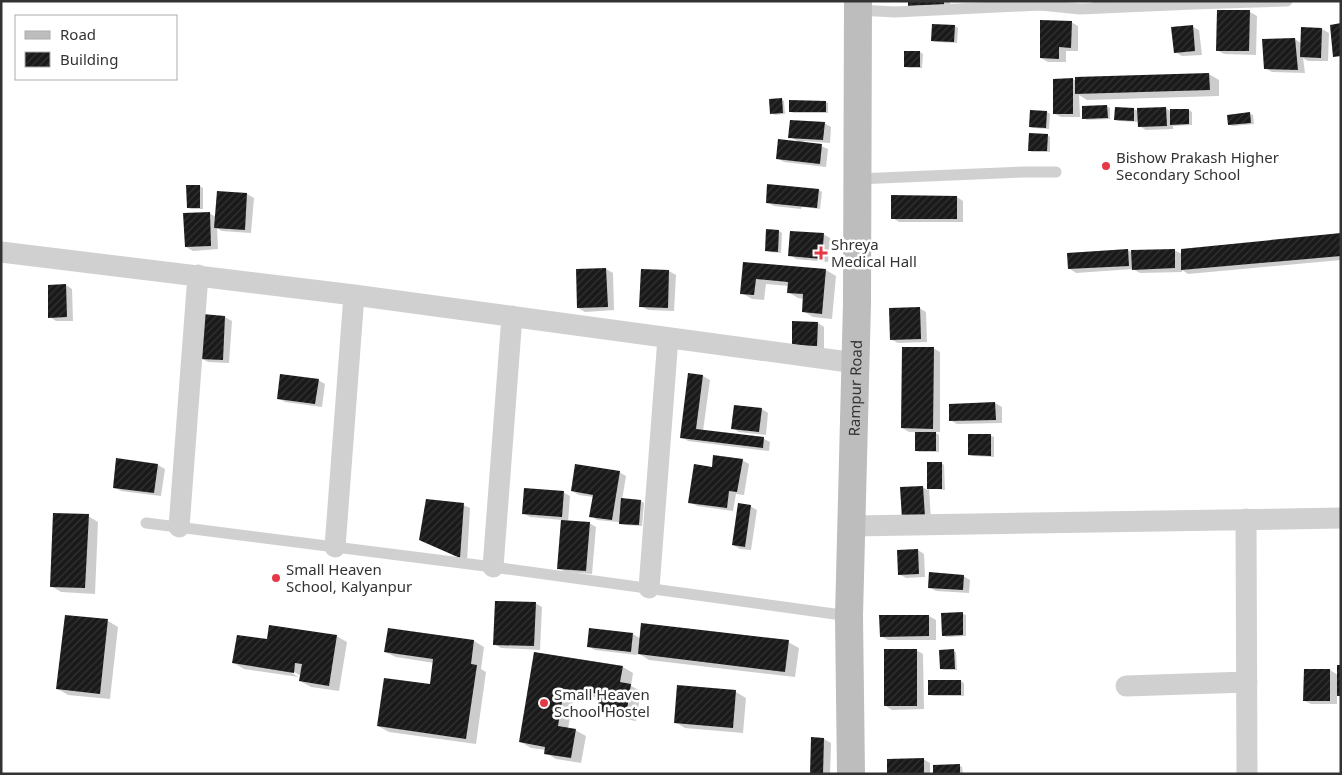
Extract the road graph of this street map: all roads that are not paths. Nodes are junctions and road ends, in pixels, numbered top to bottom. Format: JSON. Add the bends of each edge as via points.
{"nodes":[{"id":1,"x":1287,"y":1,"type":"edge"},
{"id":2,"x":858,"y":5,"type":"edge"},
{"id":3,"x":1056,"y":172,"type":"dead end"},
{"id":4,"x":857,"y":179,"type":"junction"},
{"id":5,"x":1,"y":252,"type":"edge"},
{"id":6,"x":198,"y":275,"type":"junction"},
{"id":7,"x":354,"y":295,"type":"junction"},
{"id":8,"x":512,"y":316,"type":"junction"},
{"id":9,"x":668,"y":338,"type":"junction"},
{"id":10,"x":856,"y":363,"type":"junction"},
{"id":11,"x":1341,"y":518,"type":"edge"},
{"id":12,"x":1246,"y":519,"type":"junction"},
{"id":13,"x":146,"y":523,"type":"dead end"},
{"id":14,"x":852,"y":526,"type":"junction"},
{"id":15,"x":179,"y":527,"type":"junction"},
{"id":16,"x":335,"y":547,"type":"junction"},
{"id":17,"x":493,"y":567,"type":"junction"},
{"id":18,"x":649,"y":588,"type":"junction"},
{"id":19,"x":849,"y":616,"type":"junction"},
{"id":20,"x":1247,"y":682,"type":"junction"},
{"id":21,"x":1126,"y":686,"type":"dead end"},
{"id":22,"x":850,"y":774,"type":"edge"},
{"id":23,"x":1247,"y":774,"type":"edge"}],
"edges":[{"from":1,"to":2,"type":"lane","via":[[1080,9],[1041,5],[896,12]]},
{"from":2,"to":4,"type":"main road","name":"Rampur Road"},
{"from":3,"to":4,"type":"lane"},
{"from":4,"to":10,"type":"main road","name":"Rampur Road"},
{"from":5,"to":6,"type":"street"},
{"from":6,"to":7,"type":"street"},
{"from":6,"to":15,"type":"street"},
{"from":7,"to":8,"type":"street"},
{"from":7,"to":16,"type":"street"},
{"from":8,"to":9,"type":"street"},
{"from":8,"to":17,"type":"street"},
{"from":9,"to":10,"type":"street"},
{"from":9,"to":18,"type":"street"},
{"from":10,"to":14,"type":"main road","name":"Rampur Road"},
{"from":11,"to":12,"type":"street"},
{"from":12,"to":14,"type":"street"},
{"from":12,"to":20,"type":"street"},
{"from":13,"to":15,"type":"lane"},
{"from":14,"to":19,"type":"main road","name":"Rampur Road"},
{"from":15,"to":16,"type":"lane"},
{"from":16,"to":17,"type":"lane"},
{"from":17,"to":18,"type":"lane"},
{"from":18,"to":19,"type":"lane"},
{"from":19,"to":22,"type":"main road","name":"Rampur Road"},
{"from":20,"to":21,"type":"street"},
{"from":20,"to":23,"type":"street"}]}
